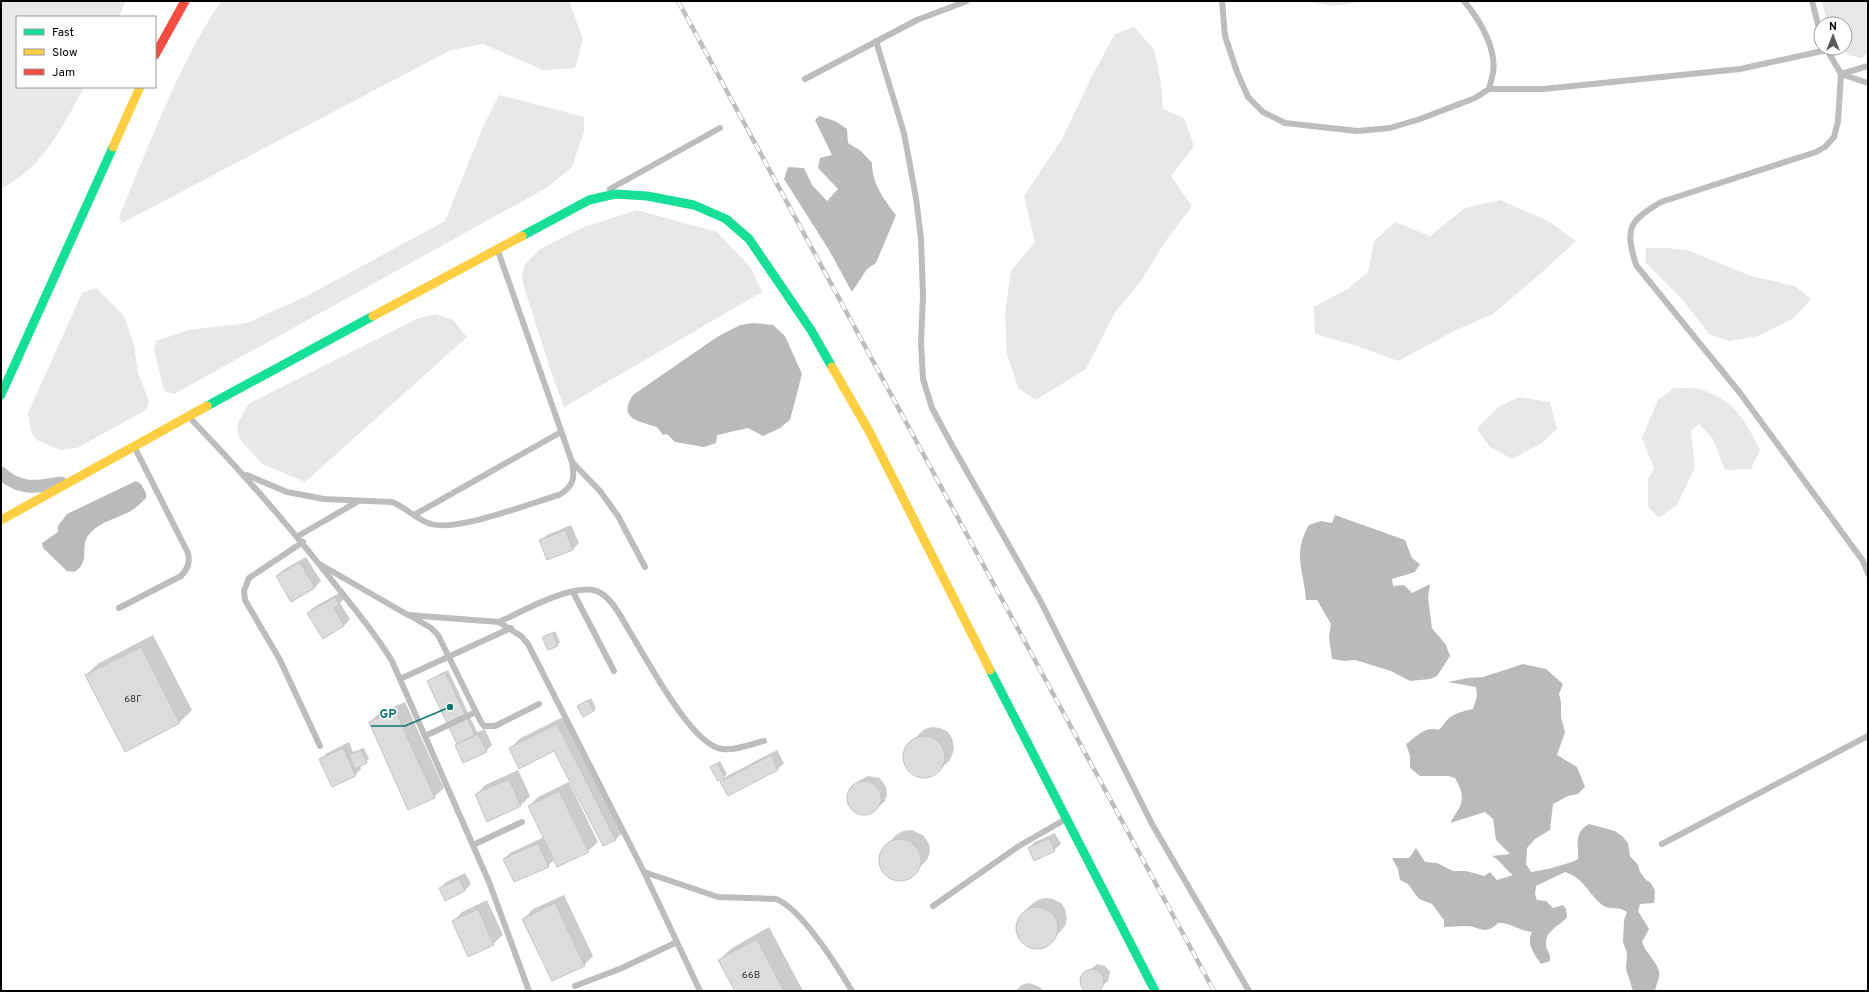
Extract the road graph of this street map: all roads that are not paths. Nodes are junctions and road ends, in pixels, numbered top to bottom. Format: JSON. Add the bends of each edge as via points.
{"nodes":[{"id":1,"x":185,"y":1,"type":"edge"},
{"id":2,"x":967,"y":1,"type":"edge"},
{"id":3,"x":1222,"y":1,"type":"edge"},
{"id":4,"x":1464,"y":1,"type":"edge"},
{"id":5,"x":1812,"y":1,"type":"edge"},
{"id":6,"x":1816,"y":16,"type":"edge"},
{"id":7,"x":876,"y":41,"type":"junction"},
{"id":8,"x":1813,"y":52,"type":"edge"},
{"id":9,"x":156,"y":53,"type":"edge"},
{"id":10,"x":1830,"y":56,"type":"edge"},
{"id":11,"x":1868,"y":66,"type":"edge"},
{"id":12,"x":1841,"y":74,"type":"junction"},
{"id":13,"x":805,"y":79,"type":"dead end"},
{"id":14,"x":1868,"y":84,"type":"edge"},
{"id":15,"x":140,"y":88,"type":"edge"},
{"id":16,"x":1489,"y":88,"type":"junction"},
{"id":17,"x":720,"y":128,"type":"dead end"},
{"id":18,"x":589,"y":200,"type":"junction"},
{"id":19,"x":497,"y":249,"type":"junction"},
{"id":20,"x":1,"y":395,"type":"edge"},
{"id":21,"x":188,"y":416,"type":"junction"},
{"id":22,"x":561,"y":432,"type":"junction"},
{"id":23,"x":134,"y":446,"type":"junction"},
{"id":24,"x":572,"y":462,"type":"junction"},
{"id":25,"x":1,"y":473,"type":"edge"},
{"id":26,"x":244,"y":474,"type":"junction"},
{"id":27,"x":69,"y":482,"type":"junction"},
{"id":28,"x":358,"y":502,"type":"junction"},
{"id":29,"x":414,"y":515,"type":"junction"},
{"id":30,"x":1,"y":520,"type":"edge"},
{"id":31,"x":298,"y":536,"type":"junction"},
{"id":32,"x":303,"y":542,"type":"junction"},
{"id":33,"x":318,"y":563,"type":"junction"},
{"id":34,"x":645,"y":567,"type":"dead end"},
{"id":35,"x":1868,"y":574,"type":"edge"},
{"id":36,"x":573,"y":592,"type":"junction"},
{"id":37,"x":119,"y":608,"type":"dead end"},
{"id":38,"x":408,"y":614,"type":"junction"},
{"id":39,"x":499,"y":622,"type":"junction"},
{"id":40,"x":511,"y":628,"type":"junction"},
{"id":41,"x":450,"y":657,"type":"junction"},
{"id":42,"x":614,"y":671,"type":"dead end"},
{"id":43,"x":400,"y":679,"type":"junction"},
{"id":44,"x":539,"y":704,"type":"dead end"},
{"id":45,"x":476,"y":712,"type":"junction"},
{"id":46,"x":425,"y":736,"type":"junction"},
{"id":47,"x":1868,"y":736,"type":"edge"},
{"id":48,"x":764,"y":741,"type":"dead end"},
{"id":49,"x":320,"y":746,"type":"dead end"},
{"id":50,"x":1066,"y":820,"type":"junction"},
{"id":51,"x":522,"y":822,"type":"dead end"},
{"id":52,"x":1662,"y":844,"type":"dead end"},
{"id":53,"x":472,"y":845,"type":"junction"},
{"id":54,"x":644,"y":872,"type":"junction"},
{"id":55,"x":934,"y":906,"type":"dead end"},
{"id":56,"x":677,"y":942,"type":"junction"},
{"id":57,"x":575,"y":986,"type":"dead end"},
{"id":58,"x":527,"y":989,"type":"edge"},
{"id":59,"x":700,"y":991,"type":"edge"},
{"id":60,"x":852,"y":991,"type":"edge"},
{"id":61,"x":1155,"y":991,"type":"edge"},
{"id":62,"x":1249,"y":991,"type":"edge"}],
"edges":[{"from":1,"to":9,"type":"street"},
{"from":2,"to":7,"type":"lane","via":[[917,20]]},
{"from":3,"to":16,"type":"lane","via":[[1225,36],[1248,97],[1263,112],[1285,123],[1357,131],[1390,128],[1475,98]]},
{"from":4,"to":16,"type":"lane","via":[[1474,14],[1491,50],[1493,73]]},
{"from":5,"to":6,"type":"lane"},
{"from":7,"to":13,"type":"lane"},
{"from":7,"to":62,"type":"lane","via":[[904,133],[916,198],[921,239],[923,379],[932,408],[1042,602],[1152,824]]},
{"from":8,"to":16,"type":"lane","via":[[1740,68],[1543,89]]},
{"from":10,"to":12,"type":"lane"},
{"from":11,"to":12,"type":"lane"},
{"from":12,"to":14,"type":"lane"},
{"from":12,"to":35,"type":"lane","via":[[1838,121],[1834,138],[1825,147],[1661,202],[1644,213],[1631,227],[1630,243],[1636,265],[1740,393],[1863,562]]},
{"from":15,"to":20,"type":"street"},
{"from":17,"to":18,"type":"lane"},
{"from":18,"to":19,"type":"street"},
{"from":18,"to":50,"type":"street","via":[[615,194],[647,196],[694,205],[726,219],[750,239],[811,330],[869,431]]},
{"from":19,"to":21,"type":"street"},
{"from":19,"to":22,"type":"lane"},
{"from":21,"to":23,"type":"street"},
{"from":21,"to":26,"type":"lane"},
{"from":22,"to":24,"type":"lane"},
{"from":22,"to":29,"type":"lane"},
{"from":23,"to":27,"type":"street"},
{"from":23,"to":37,"type":"lane","via":[[190,561],[181,576]]},
{"from":24,"to":29,"type":"lane","via":[[573,481],[568,489],[559,495],[472,522],[449,526],[433,525]]},
{"from":24,"to":34,"type":"lane","via":[[600,491],[618,516]]},
{"from":25,"to":27,"type":"street","via":[[9,481],[21,486],[42,487]]},
{"from":26,"to":28,"type":"lane","via":[[287,492]]},
{"from":26,"to":31,"type":"lane"},
{"from":27,"to":30,"type":"street"},
{"from":28,"to":29,"type":"lane","via":[[392,502]]},
{"from":28,"to":31,"type":"lane"},
{"from":31,"to":32,"type":"lane"},
{"from":32,"to":33,"type":"lane"},
{"from":32,"to":49,"type":"lane","via":[[249,578],[244,591],[245,600],[280,660]]},
{"from":33,"to":38,"type":"lane"},
{"from":33,"to":43,"type":"lane","via":[[380,641]]},
{"from":36,"to":39,"type":"lane","via":[[546,600]]},
{"from":36,"to":42,"type":"lane"},
{"from":36,"to":48,"type":"lane","via":[[594,590],[609,601],[670,698],[708,744],[729,749]]},
{"from":38,"to":39,"type":"lane"},
{"from":38,"to":41,"type":"lane","via":[[438,635]]},
{"from":39,"to":40,"type":"lane"},
{"from":40,"to":41,"type":"lane"},
{"from":40,"to":54,"type":"lane","via":[[528,644]]},
{"from":41,"to":43,"type":"lane"},
{"from":41,"to":45,"type":"lane"},
{"from":43,"to":46,"type":"lane"},
{"from":44,"to":45,"type":"lane","via":[[489,727],[481,722]]},
{"from":45,"to":46,"type":"lane"},
{"from":46,"to":53,"type":"lane"},
{"from":47,"to":52,"type":"lane"},
{"from":50,"to":55,"type":"lane","via":[[1019,846]]},
{"from":50,"to":61,"type":"street"},
{"from":51,"to":53,"type":"lane"},
{"from":53,"to":58,"type":"lane","via":[[489,882]]},
{"from":54,"to":56,"type":"lane"},
{"from":54,"to":60,"type":"lane","via":[[718,897],[776,899],[784,902],[812,934]]},
{"from":56,"to":57,"type":"lane","via":[[622,968]]},
{"from":56,"to":59,"type":"lane"}]}
